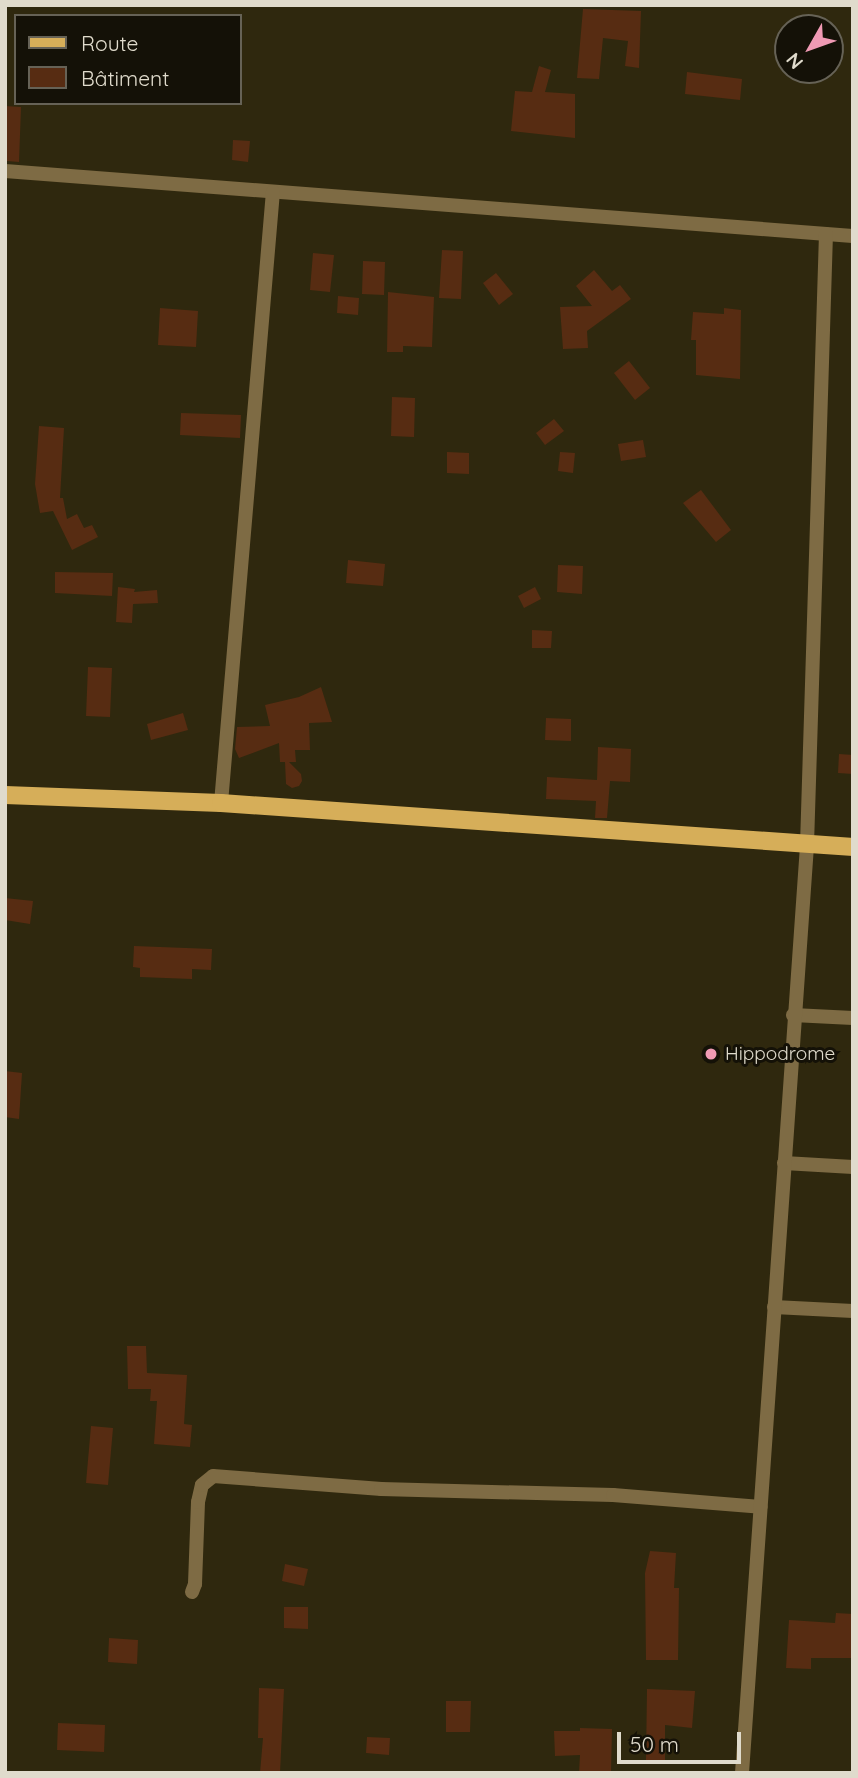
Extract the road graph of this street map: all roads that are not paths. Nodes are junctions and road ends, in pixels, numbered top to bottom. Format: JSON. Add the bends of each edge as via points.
{"nodes":[{"id":1,"x":5,"y":171,"type":"edge"},
{"id":2,"x":273,"y":192,"type":"junction"},
{"id":3,"x":825,"y":234,"type":"junction"},
{"id":4,"x":853,"y":236,"type":"edge"},
{"id":5,"x":5,"y":795,"type":"edge"},
{"id":6,"x":221,"y":803,"type":"junction"},
{"id":7,"x":807,"y":845,"type":"junction"},
{"id":8,"x":853,"y":847,"type":"edge"},
{"id":9,"x":793,"y":1015,"type":"junction"},
{"id":10,"x":853,"y":1018,"type":"edge"},
{"id":11,"x":784,"y":1163,"type":"junction"},
{"id":12,"x":853,"y":1167,"type":"edge"},
{"id":13,"x":774,"y":1307,"type":"junction"},
{"id":14,"x":853,"y":1311,"type":"edge"},
{"id":15,"x":761,"y":1507,"type":"junction"},
{"id":16,"x":192,"y":1592,"type":"dead end"},
{"id":17,"x":743,"y":1773,"type":"edge"}],
"edges":[{"from":1,"to":2,"type":"street"},
{"from":2,"to":3,"type":"street"},
{"from":2,"to":6,"type":"street"},
{"from":3,"to":4,"type":"street"},
{"from":3,"to":7,"type":"street"},
{"from":5,"to":6,"type":"main road"},
{"from":6,"to":7,"type":"main road"},
{"from":7,"to":8,"type":"main road"},
{"from":7,"to":9,"type":"street"},
{"from":9,"to":10,"type":"street"},
{"from":9,"to":11,"type":"street"},
{"from":11,"to":12,"type":"street"},
{"from":11,"to":13,"type":"street"},
{"from":13,"to":14,"type":"street"},
{"from":13,"to":15,"type":"street"},
{"from":15,"to":16,"type":"street","via":[[613,1495],[381,1489],[214,1476],[202,1485],[198,1502]]},
{"from":15,"to":17,"type":"street"}]}
